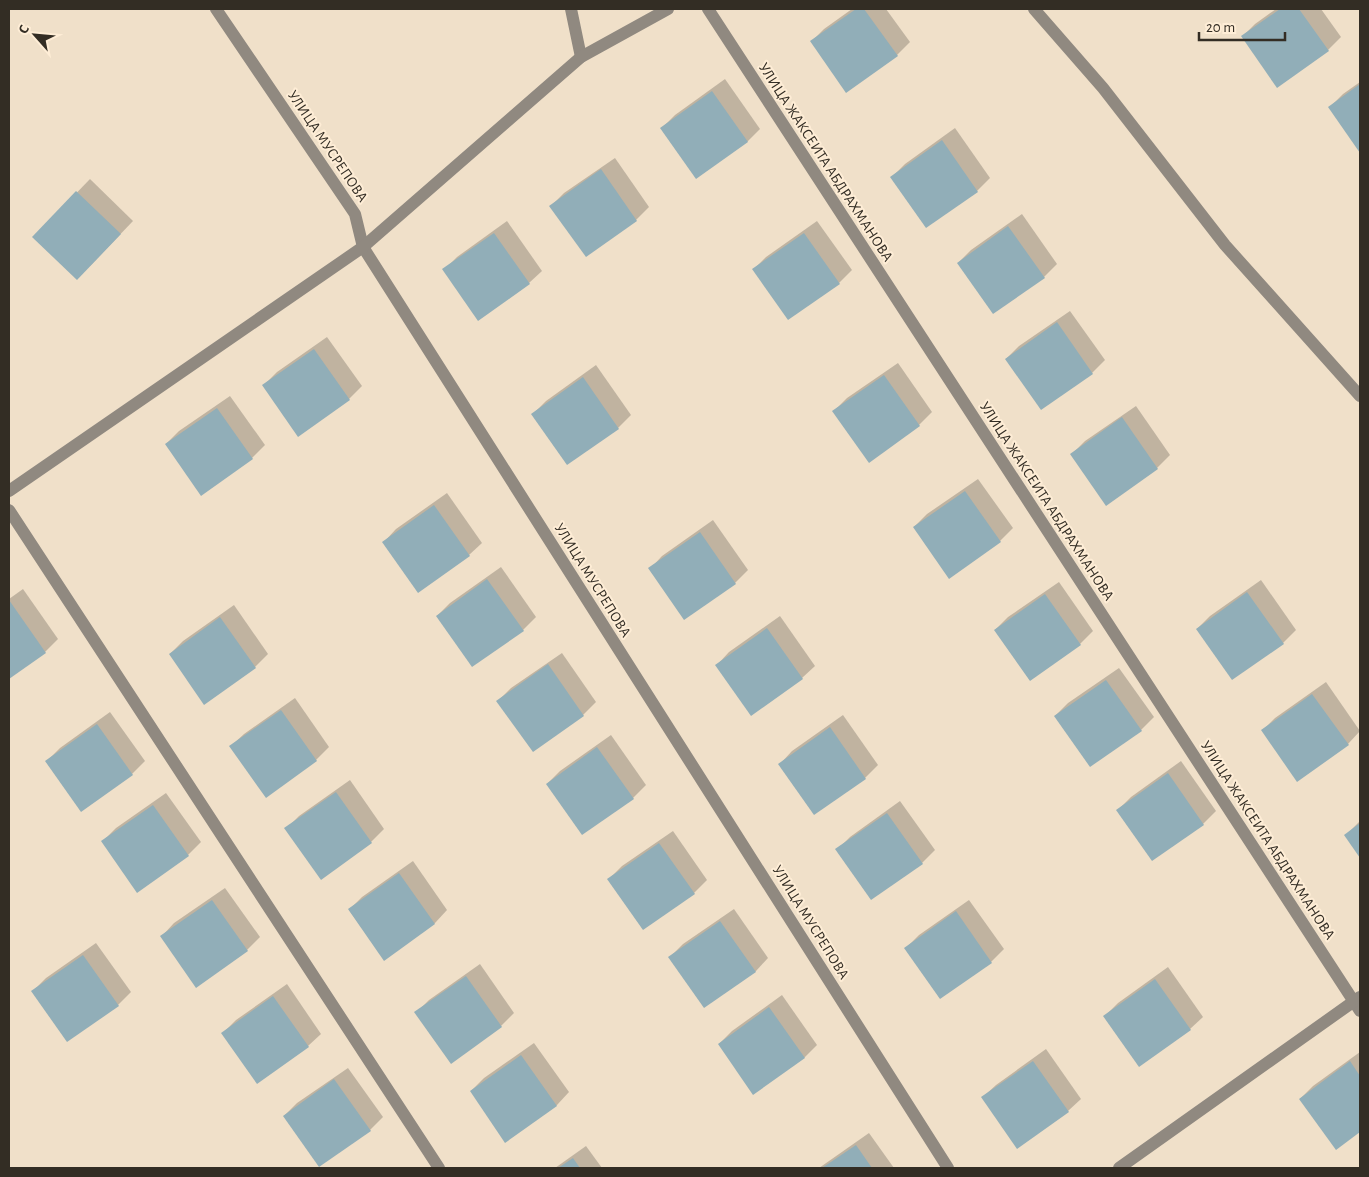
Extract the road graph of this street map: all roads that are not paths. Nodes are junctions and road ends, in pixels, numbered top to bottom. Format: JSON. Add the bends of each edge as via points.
{"nodes":[{"id":1,"x":216,"y":9,"type":"edge"},
{"id":2,"x":571,"y":9,"type":"edge"},
{"id":3,"x":668,"y":9,"type":"edge"},
{"id":4,"x":708,"y":9,"type":"edge"},
{"id":5,"x":1034,"y":9,"type":"edge"},
{"id":6,"x":581,"y":58,"type":"junction"},
{"id":7,"x":363,"y":247,"type":"junction"},
{"id":8,"x":1360,"y":396,"type":"edge"},
{"id":9,"x":9,"y":491,"type":"edge"},
{"id":10,"x":9,"y":510,"type":"edge"},
{"id":11,"x":1358,"y":1003,"type":"edge"},
{"id":12,"x":439,"y":1168,"type":"edge"},
{"id":13,"x":948,"y":1168,"type":"edge"},
{"id":14,"x":1119,"y":1168,"type":"edge"}],
"edges":[{"from":1,"to":7,"type":"street","name":"УЛИЦА МУСРЕПОВА","via":[[355,214]]},
{"from":2,"to":6,"type":"street"},
{"from":3,"to":6,"type":"street"},
{"from":4,"to":11,"type":"street","name":"УЛИЦА ЖАКСЕИТА АБДРАХМАНОВА"},
{"from":5,"to":8,"type":"street","via":[[1103,88],[1225,245]]},
{"from":6,"to":7,"type":"street"},
{"from":7,"to":9,"type":"street"},
{"from":7,"to":13,"type":"street","name":"УЛИЦА МУСРЕПОВА"},
{"from":10,"to":12,"type":"street"},
{"from":11,"to":14,"type":"street"}]}
